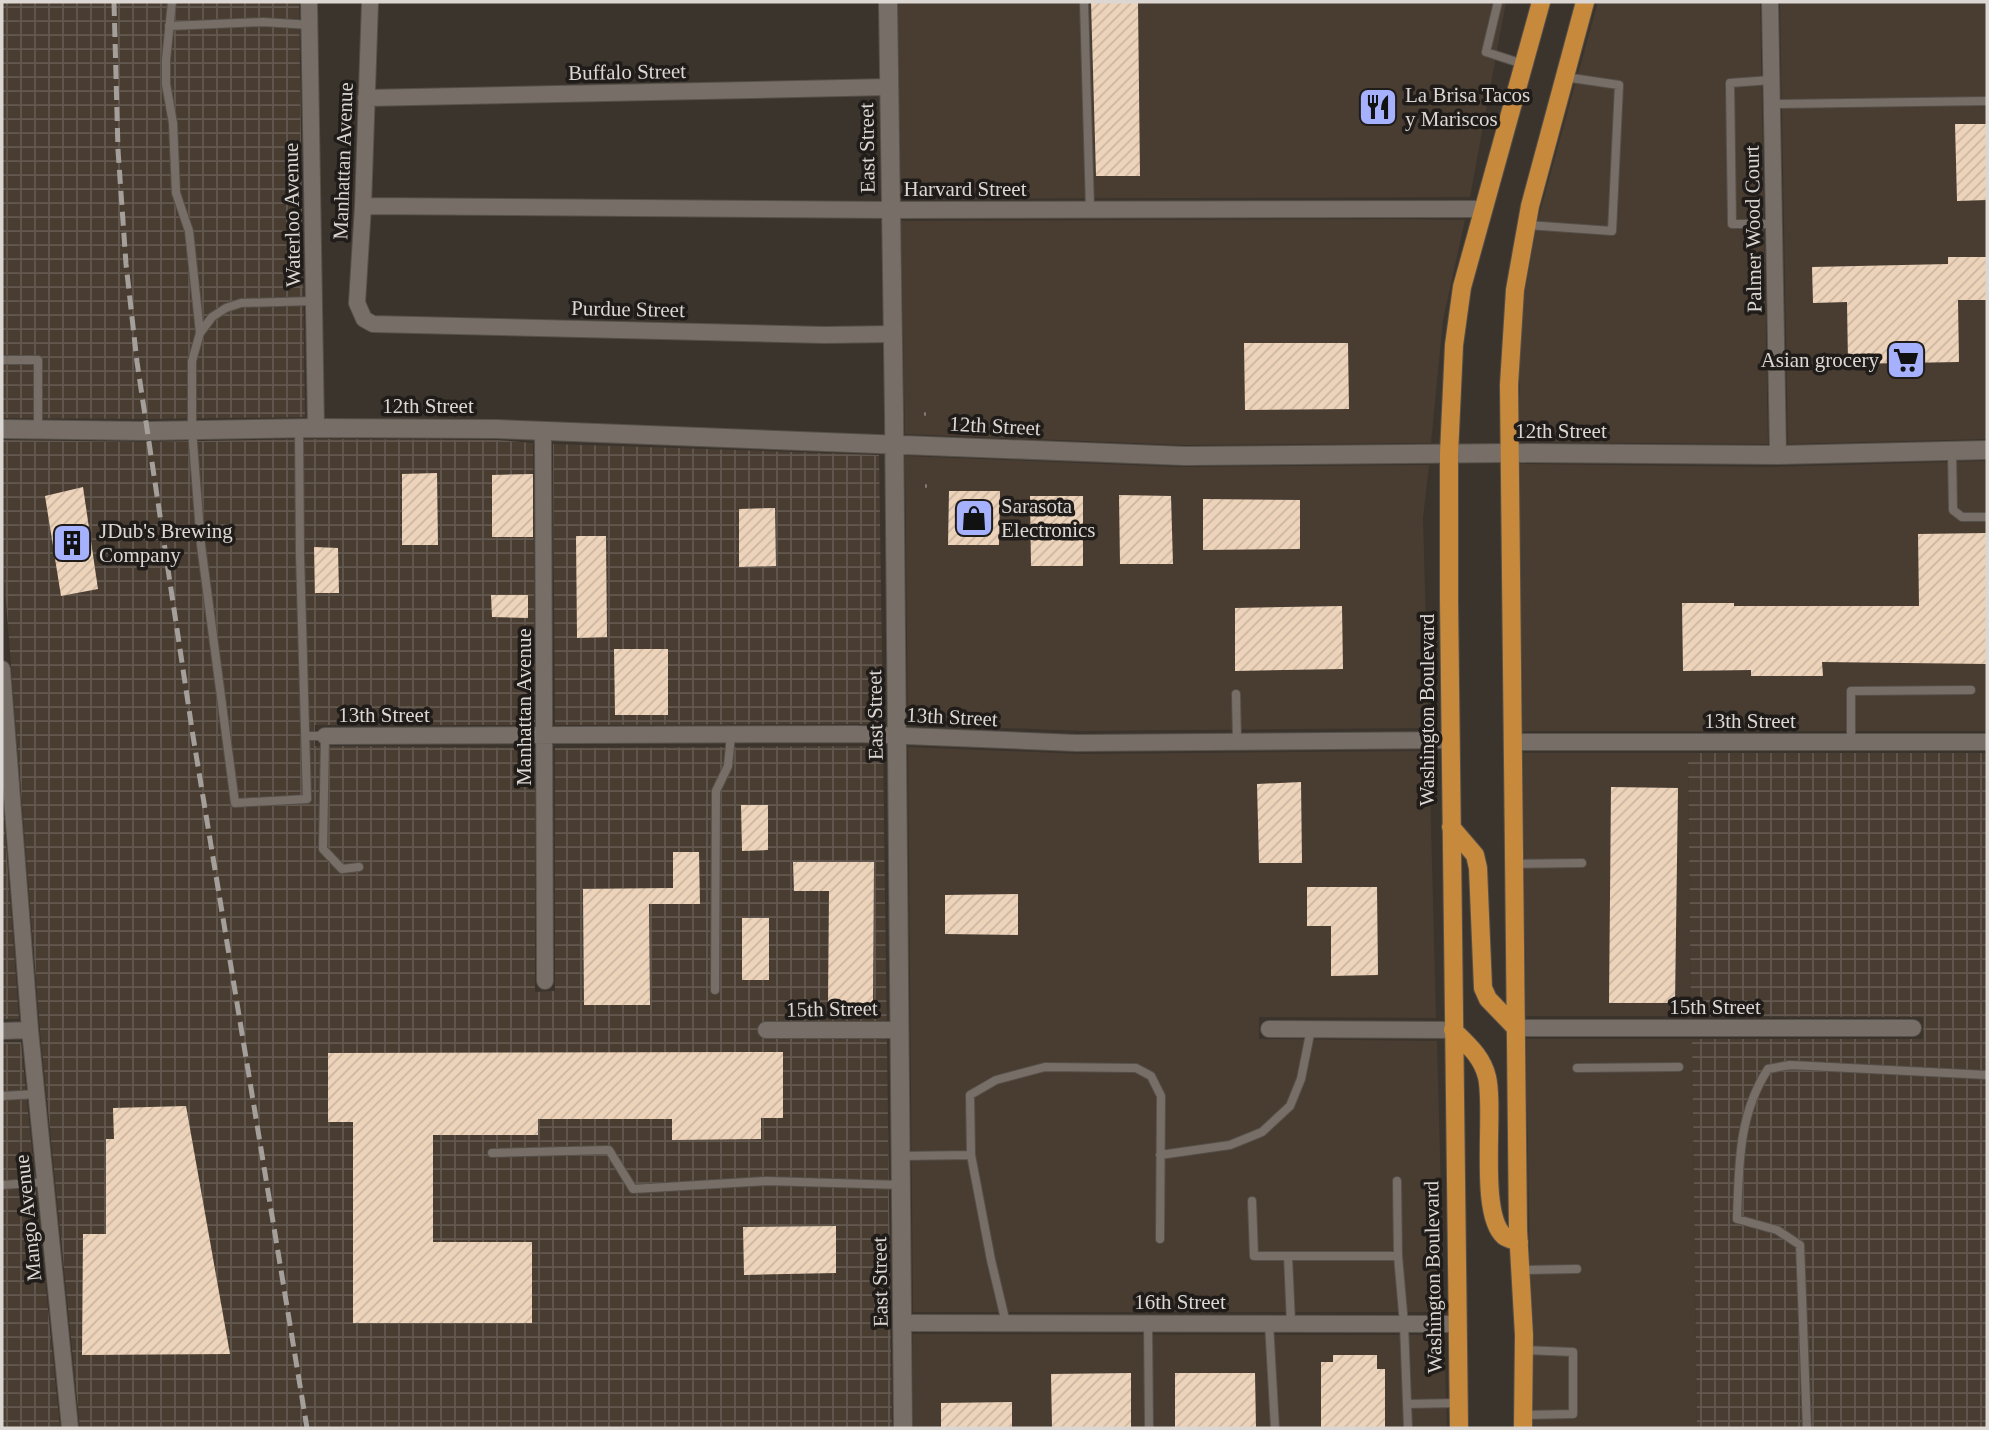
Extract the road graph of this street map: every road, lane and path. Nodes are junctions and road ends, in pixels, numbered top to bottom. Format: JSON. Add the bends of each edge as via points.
{"nodes":[{"id":1,"x":172,"y":2,"type":"edge"},
{"id":2,"x":309,"y":2,"type":"edge"},
{"id":3,"x":370,"y":2,"type":"edge"},
{"id":4,"x":887,"y":2,"type":"edge"},
{"id":5,"x":1084,"y":2,"type":"edge"},
{"id":6,"x":1498,"y":2,"type":"edge"},
{"id":7,"x":1541,"y":2,"type":"edge"},
{"id":8,"x":1585,"y":2,"type":"edge"},
{"id":9,"x":1770,"y":2,"type":"edge"},
{"id":10,"x":310,"y":25,"type":"junction"},
{"id":11,"x":169,"y":26,"type":"junction"},
{"id":12,"x":1523,"y":64,"type":"junction"},
{"id":13,"x":1565,"y":77,"type":"junction"},
{"id":14,"x":1771,"y":80,"type":"junction"},
{"id":15,"x":889,"y":88,"type":"junction"},
{"id":16,"x":366,"y":98,"type":"junction"},
{"id":17,"x":1987,"y":101,"type":"edge"},
{"id":18,"x":1772,"y":104,"type":"junction"},
{"id":19,"x":363,"y":206,"type":"junction"},
{"id":20,"x":1090,"y":209,"type":"junction"},
{"id":21,"x":1483,"y":209,"type":"junction"},
{"id":22,"x":891,"y":210,"type":"junction"},
{"id":23,"x":1774,"y":224,"type":"junction"},
{"id":24,"x":1527,"y":225,"type":"junction"},
{"id":25,"x":314,"y":301,"type":"junction"},
{"id":26,"x":364,"y":319,"type":"joint"},
{"id":27,"x":200,"y":333,"type":"junction"},
{"id":28,"x":893,"y":334,"type":"junction"},
{"id":29,"x":2,"y":360,"type":"edge"},
{"id":30,"x":307,"y":428,"type":"junction"},
{"id":31,"x":2,"y":429,"type":"edge"},
{"id":32,"x":38,"y":429,"type":"junction"},
{"id":33,"x":192,"y":430,"type":"junction"},
{"id":34,"x":543,"y":432,"type":"junction"},
{"id":35,"x":895,"y":444,"type":"junction"},
{"id":36,"x":1987,"y":450,"type":"edge"},
{"id":37,"x":1952,"y":451,"type":"junction"},
{"id":38,"x":1509,"y":453,"type":"junction"},
{"id":39,"x":1449,"y":454,"type":"junction"},
{"id":40,"x":1778,"y":455,"type":"junction"},
{"id":41,"x":1987,"y":516,"type":"edge"},
{"id":42,"x":2,"y":669,"type":"edge"},
{"id":43,"x":1971,"y":690,"type":"dead end"},
{"id":44,"x":1236,"y":694,"type":"dead end"},
{"id":45,"x":5,"y":733,"type":"edge"},
{"id":46,"x":731,"y":735,"type":"junction"},
{"id":47,"x":898,"y":735,"type":"junction"},
{"id":48,"x":306,"y":736,"type":"junction"},
{"id":49,"x":325,"y":736,"type":"junction"},
{"id":50,"x":545,"y":736,"type":"junction"},
{"id":51,"x":1451,"y":740,"type":"junction"},
{"id":52,"x":1237,"y":741,"type":"junction"},
{"id":53,"x":1513,"y":742,"type":"junction"},
{"id":54,"x":1851,"y":742,"type":"junction"},
{"id":55,"x":1987,"y":742,"type":"edge"},
{"id":56,"x":1451,"y":827,"type":"junction"},
{"id":57,"x":1582,"y":863,"type":"dead end"},
{"id":58,"x":1514,"y":864,"type":"junction"},
{"id":59,"x":359,"y":867,"type":"dead end"},
{"id":60,"x":545,"y":981,"type":"dead end"},
{"id":61,"x":715,"y":990,"type":"dead end"},
{"id":62,"x":1269,"y":1028,"type":"dead end"},
{"id":63,"x":1516,"y":1028,"type":"junction"},
{"id":64,"x":1913,"y":1028,"type":"dead end"},
{"id":65,"x":1311,"y":1029,"type":"junction"},
{"id":66,"x":30,"y":1030,"type":"junction"},
{"id":67,"x":766,"y":1030,"type":"dead end"},
{"id":68,"x":899,"y":1030,"type":"junction"},
{"id":69,"x":1453,"y":1030,"type":"junction"},
{"id":70,"x":2,"y":1031,"type":"edge"},
{"id":71,"x":1679,"y":1067,"type":"dead end"},
{"id":72,"x":1577,"y":1068,"type":"dead end"},
{"id":73,"x":1987,"y":1075,"type":"edge"},
{"id":74,"x":37,"y":1094,"type":"junction"},
{"id":75,"x":2,"y":1096,"type":"edge"},
{"id":76,"x":492,"y":1153,"type":"dead end"},
{"id":77,"x":971,"y":1155,"type":"junction"},
{"id":78,"x":1160,"y":1155,"type":"junction"},
{"id":79,"x":901,"y":1156,"type":"junction"},
{"id":80,"x":1397,"y":1181,"type":"dead end"},
{"id":81,"x":46,"y":1182,"type":"junction"},
{"id":82,"x":2,"y":1185,"type":"edge"},
{"id":83,"x":901,"y":1185,"type":"junction"},
{"id":84,"x":1252,"y":1201,"type":"dead end"},
{"id":85,"x":1160,"y":1239,"type":"dead end"},
{"id":86,"x":1519,"y":1242,"type":"junction"},
{"id":87,"x":1288,"y":1256,"type":"junction"},
{"id":88,"x":1398,"y":1256,"type":"junction"},
{"id":89,"x":1577,"y":1269,"type":"dead end"},
{"id":90,"x":1520,"y":1270,"type":"junction"},
{"id":91,"x":904,"y":1323,"type":"junction"},
{"id":92,"x":1006,"y":1323,"type":"junction"},
{"id":93,"x":1148,"y":1323,"type":"junction"},
{"id":94,"x":1269,"y":1323,"type":"junction"},
{"id":95,"x":1291,"y":1323,"type":"junction"},
{"id":96,"x":1404,"y":1324,"type":"junction"},
{"id":97,"x":1457,"y":1324,"type":"junction"},
{"id":98,"x":1523,"y":1350,"type":"junction"},
{"id":99,"x":1458,"y":1403,"type":"junction"},
{"id":100,"x":1407,"y":1404,"type":"junction"},
{"id":101,"x":1523,"y":1421,"type":"edge"},
{"id":102,"x":70,"y":1428,"type":"edge"},
{"id":103,"x":903,"y":1428,"type":"edge"},
{"id":104,"x":1149,"y":1428,"type":"edge"},
{"id":105,"x":1275,"y":1428,"type":"edge"},
{"id":106,"x":1408,"y":1428,"type":"edge"},
{"id":107,"x":1459,"y":1428,"type":"edge"},
{"id":108,"x":1807,"y":1428,"type":"edge"}],
"edges":[{"from":1,"to":11,"type":"lane"},
{"from":2,"to":10,"type":"street","name":"Waterloo Avenue"},
{"from":3,"to":16,"type":"street","name":"Manhattan Avenue"},
{"from":4,"to":15,"type":"street","name":"East Street"},
{"from":5,"to":20,"type":"lane"},
{"from":6,"to":12,"type":"lane","via":[[1486,52]]},
{"from":7,"to":12,"type":"main road","name":"Washington Boulevard"},
{"from":8,"to":13,"type":"main road"},
{"from":9,"to":14,"type":"street","name":"Palmer Wood Court"},
{"from":10,"to":11,"type":"lane"},
{"from":10,"to":25,"type":"street","name":"Waterloo Avenue"},
{"from":11,"to":27,"type":"lane","via":[[166,84],[176,193],[189,231]]},
{"from":12,"to":21,"type":"main road","name":"Washington Boulevard"},
{"from":13,"to":24,"type":"main road"},
{"from":13,"to":24,"type":"lane","via":[[1619,85],[1612,231]]},
{"from":14,"to":18,"type":"street","name":"Palmer Wood Court"},
{"from":14,"to":23,"type":"lane","via":[[1730,83],[1732,224]]},
{"from":15,"to":16,"type":"street","name":"Buffalo Street"},
{"from":15,"to":22,"type":"street","name":"East Street"},
{"from":16,"to":19,"type":"street","name":"Manhattan Avenue"},
{"from":17,"to":18,"type":"lane"},
{"from":18,"to":23,"type":"street","name":"Palmer Wood Court"},
{"from":19,"to":22,"type":"street","name":"Harvard Street"},
{"from":19,"to":26,"type":"street","name":"Manhattan Avenue","via":[[357,303]]},
{"from":20,"to":21,"type":"street","name":"Harvard Street"},
{"from":20,"to":22,"type":"street","name":"Harvard Street"},
{"from":21,"to":39,"type":"main road","name":"Washington Boulevard","via":[[1462,287]]},
{"from":22,"to":28,"type":"street","name":"East Street"},
{"from":23,"to":40,"type":"street","name":"Palmer Wood Court"},
{"from":24,"to":38,"type":"main road","via":[[1514,301]]},
{"from":25,"to":27,"type":"lane","via":[[241,303],[212,317]]},
{"from":25,"to":30,"type":"street","name":"Waterloo Avenue"},
{"from":26,"to":28,"type":"street","name":"Purdue Street","via":[[373,324]]},
{"from":27,"to":33,"type":"lane","via":[[192,361]]},
{"from":28,"to":35,"type":"street","name":"East Street"},
{"from":29,"to":32,"type":"lane","via":[[38,360]]},
{"from":30,"to":33,"type":"street","name":"12th Street"},
{"from":30,"to":34,"type":"street","name":"12th Street"},
{"from":30,"to":48,"type":"lane"},
{"from":31,"to":32,"type":"street","name":"12th Street"},
{"from":32,"to":33,"type":"street","name":"12th Street"},
{"from":33,"to":48,"type":"lane","via":[[201,545],[235,803],[307,799]]},
{"from":34,"to":35,"type":"street","name":"12th Street"},
{"from":34,"to":50,"type":"street","name":"Manhattan Avenue"},
{"from":35,"to":39,"type":"street","name":"12th Street","via":[[1185,456]]},
{"from":35,"to":47,"type":"street","name":"East Street"},
{"from":36,"to":37,"type":"street","name":"12th Street"},
{"from":37,"to":40,"type":"street","name":"12th Street"},
{"from":37,"to":41,"type":"lane","via":[[1954,510],[1962,517]]},
{"from":38,"to":39,"type":"street","name":"12th Street"},
{"from":38,"to":40,"type":"street","name":"12th Street"},
{"from":38,"to":53,"type":"main road"},
{"from":39,"to":51,"type":"main road","name":"Washington Boulevard"},
{"from":42,"to":45,"type":"street","name":"Mango Avenue"},
{"from":43,"to":54,"type":"lane","via":[[1851,691]]},
{"from":44,"to":52,"type":"lane"},
{"from":45,"to":66,"type":"street","name":"Mango Avenue"},
{"from":46,"to":47,"type":"street","name":"13th Street"},
{"from":46,"to":50,"type":"street","name":"13th Street"},
{"from":46,"to":61,"type":"lane","via":[[728,766],[716,791]]},
{"from":47,"to":52,"type":"street","name":"13th Street","via":[[1076,743]]},
{"from":47,"to":68,"type":"street","name":"East Street"},
{"from":48,"to":49,"type":"lane"},
{"from":49,"to":50,"type":"street","name":"13th Street"},
{"from":49,"to":59,"type":"lane","via":[[323,849],[342,869]]},
{"from":50,"to":60,"type":"street","name":"Manhattan Avenue"},
{"from":51,"to":52,"type":"street","name":"13th Street"},
{"from":51,"to":56,"type":"main road","name":"Washington Boulevard"},
{"from":53,"to":54,"type":"street","name":"13th Street"},
{"from":53,"to":58,"type":"main road"},
{"from":54,"to":55,"type":"street","name":"13th Street"},
{"from":56,"to":63,"type":"main road","via":[[1469,846],[1478,867],[1483,988]]},
{"from":56,"to":69,"type":"main road","name":"Washington Boulevard"},
{"from":57,"to":58,"type":"lane"},
{"from":58,"to":63,"type":"main road"},
{"from":62,"to":65,"type":"street"},
{"from":63,"to":64,"type":"street","name":"15th Street"},
{"from":63,"to":86,"type":"main road"},
{"from":65,"to":69,"type":"street"},
{"from":65,"to":78,"type":"lane","via":[[1301,1079],[1290,1106],[1262,1132],[1230,1145]]},
{"from":66,"to":70,"type":"street"},
{"from":66,"to":74,"type":"street","name":"Mango Avenue"},
{"from":67,"to":68,"type":"street","name":"15th Street"},
{"from":68,"to":79,"type":"street","name":"East Street"},
{"from":69,"to":86,"type":"main road","via":[[1474,1050],[1487,1079],[1495,1223],[1503,1235]]},
{"from":69,"to":97,"type":"main road","name":"Washington Boulevard"},
{"from":71,"to":72,"type":"lane"},
{"from":73,"to":108,"type":"lane","via":[[1790,1065],[1768,1069],[1760,1082],[1741,1139],[1737,1219],[1777,1230],[1800,1245]]},
{"from":74,"to":75,"type":"lane"},
{"from":74,"to":81,"type":"street","name":"Mango Avenue"},
{"from":76,"to":83,"type":"lane","via":[[609,1150],[633,1189],[766,1181]]},
{"from":77,"to":78,"type":"lane","via":[[971,1095],[996,1080],[1045,1068],[1136,1068],[1151,1076],[1161,1096]]},
{"from":77,"to":79,"type":"lane"},
{"from":77,"to":92,"type":"lane"},
{"from":78,"to":85,"type":"lane"},
{"from":79,"to":83,"type":"street","name":"East Street"},
{"from":80,"to":88,"type":"lane"},
{"from":81,"to":82,"type":"lane"},
{"from":81,"to":102,"type":"street","name":"Mango Avenue"},
{"from":83,"to":91,"type":"street","name":"East Street"},
{"from":84,"to":87,"type":"lane","via":[[1254,1256]]},
{"from":86,"to":90,"type":"main road"},
{"from":87,"to":88,"type":"lane"},
{"from":87,"to":95,"type":"lane"},
{"from":88,"to":96,"type":"lane"},
{"from":89,"to":90,"type":"lane"},
{"from":90,"to":98,"type":"main road"},
{"from":91,"to":92,"type":"street","name":"16th Street"},
{"from":91,"to":103,"type":"street","name":"East Street"},
{"from":92,"to":93,"type":"street","name":"16th Street"},
{"from":93,"to":94,"type":"street","name":"16th Street"},
{"from":93,"to":104,"type":"lane"},
{"from":94,"to":95,"type":"street","name":"16th Street"},
{"from":94,"to":105,"type":"lane"},
{"from":95,"to":96,"type":"street","name":"16th Street"},
{"from":96,"to":97,"type":"street","name":"16th Street"},
{"from":96,"to":100,"type":"lane"},
{"from":97,"to":99,"type":"main road","name":"Washington Boulevard"},
{"from":98,"to":101,"type":"main road"},
{"from":98,"to":101,"type":"lane","via":[[1573,1352],[1573,1414]]},
{"from":99,"to":100,"type":"lane"},
{"from":99,"to":107,"type":"main road","name":"Washington Boulevard"},
{"from":100,"to":106,"type":"lane"}]}
